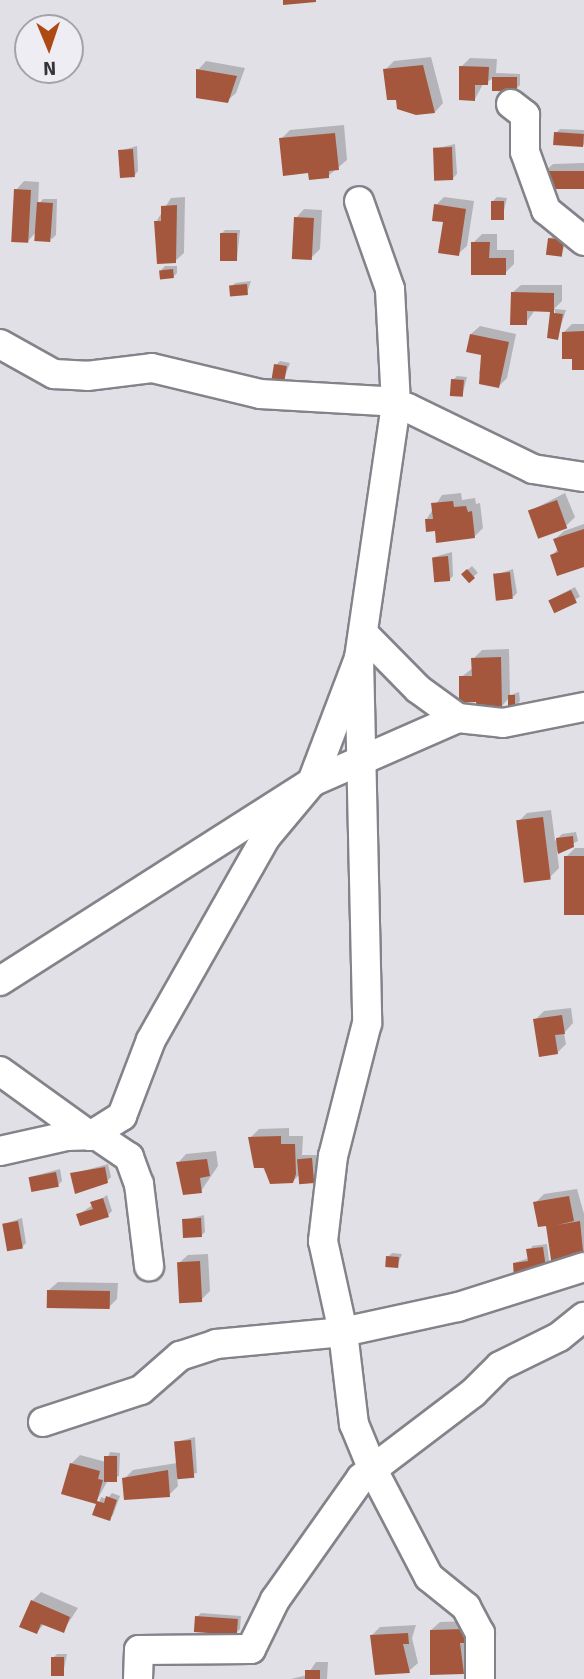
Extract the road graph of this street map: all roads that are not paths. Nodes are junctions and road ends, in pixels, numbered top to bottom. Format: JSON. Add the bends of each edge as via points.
{"nodes":[{"id":1,"x":511,"y":104,"type":"dead end"},
{"id":2,"x":359,"y":201,"type":"dead end"},
{"id":3,"x":584,"y":241,"type":"edge"},
{"id":4,"x":0,"y":344,"type":"edge"},
{"id":5,"x":397,"y":404,"type":"junction"},
{"id":6,"x":584,"y":478,"type":"edge"},
{"id":7,"x":361,"y":646,"type":"junction"},
{"id":8,"x":584,"y":707,"type":"edge"},
{"id":9,"x":458,"y":718,"type":"junction"},
{"id":10,"x":364,"y":759,"type":"junction"},
{"id":11,"x":312,"y":782,"type":"junction"},
{"id":12,"x":0,"y":982,"type":"edge"},
{"id":13,"x":0,"y":1071,"type":"edge"},
{"id":14,"x":90,"y":1136,"type":"junction"},
{"id":15,"x":0,"y":1151,"type":"edge"},
{"id":16,"x":149,"y":1266,"type":"dead end"},
{"id":17,"x":584,"y":1267,"type":"edge"},
{"id":18,"x":584,"y":1317,"type":"edge"},
{"id":19,"x":343,"y":1332,"type":"junction"},
{"id":20,"x":43,"y":1422,"type":"dead end"},
{"id":21,"x":373,"y":1470,"type":"junction"},
{"id":22,"x":138,"y":1679,"type":"edge"},
{"id":23,"x":480,"y":1679,"type":"edge"}],
"edges":[{"from":1,"to":3,"type":"street","via":[[525,115],[525,152],[546,211]]},
{"from":2,"to":5,"type":"street","via":[[390,289]]},
{"from":4,"to":5,"type":"street","via":[[54,374],[87,376],[152,368],[260,394]]},
{"from":5,"to":6,"type":"street","via":[[533,469]]},
{"from":5,"to":7,"type":"street"},
{"from":7,"to":9,"type":"street"},
{"from":7,"to":10,"type":"street"},
{"from":7,"to":11,"type":"street"},
{"from":8,"to":9,"type":"street","via":[[503,723]]},
{"from":9,"to":10,"type":"street"},
{"from":10,"to":11,"type":"street"},
{"from":10,"to":19,"type":"street","via":[[367,1023],[333,1156],[323,1241]]},
{"from":11,"to":12,"type":"street"},
{"from":11,"to":14,"type":"street","via":[[266,837],[151,1040],[122,1116]]},
{"from":13,"to":14,"type":"street"},
{"from":14,"to":15,"type":"street"},
{"from":14,"to":16,"type":"street","via":[[129,1157],[139,1184]]},
{"from":17,"to":19,"type":"street","via":[[458,1307]]},
{"from":18,"to":21,"type":"street","via":[[559,1337],[500,1366]]},
{"from":19,"to":20,"type":"street","via":[[216,1344],[180,1356],[141,1390]]},
{"from":19,"to":21,"type":"street","via":[[354,1424]]},
{"from":21,"to":22,"type":"street","via":[[275,1600],[251,1649],[139,1650]]},
{"from":21,"to":23,"type":"street","via":[[429,1577],[466,1607],[480,1633]]}]}
